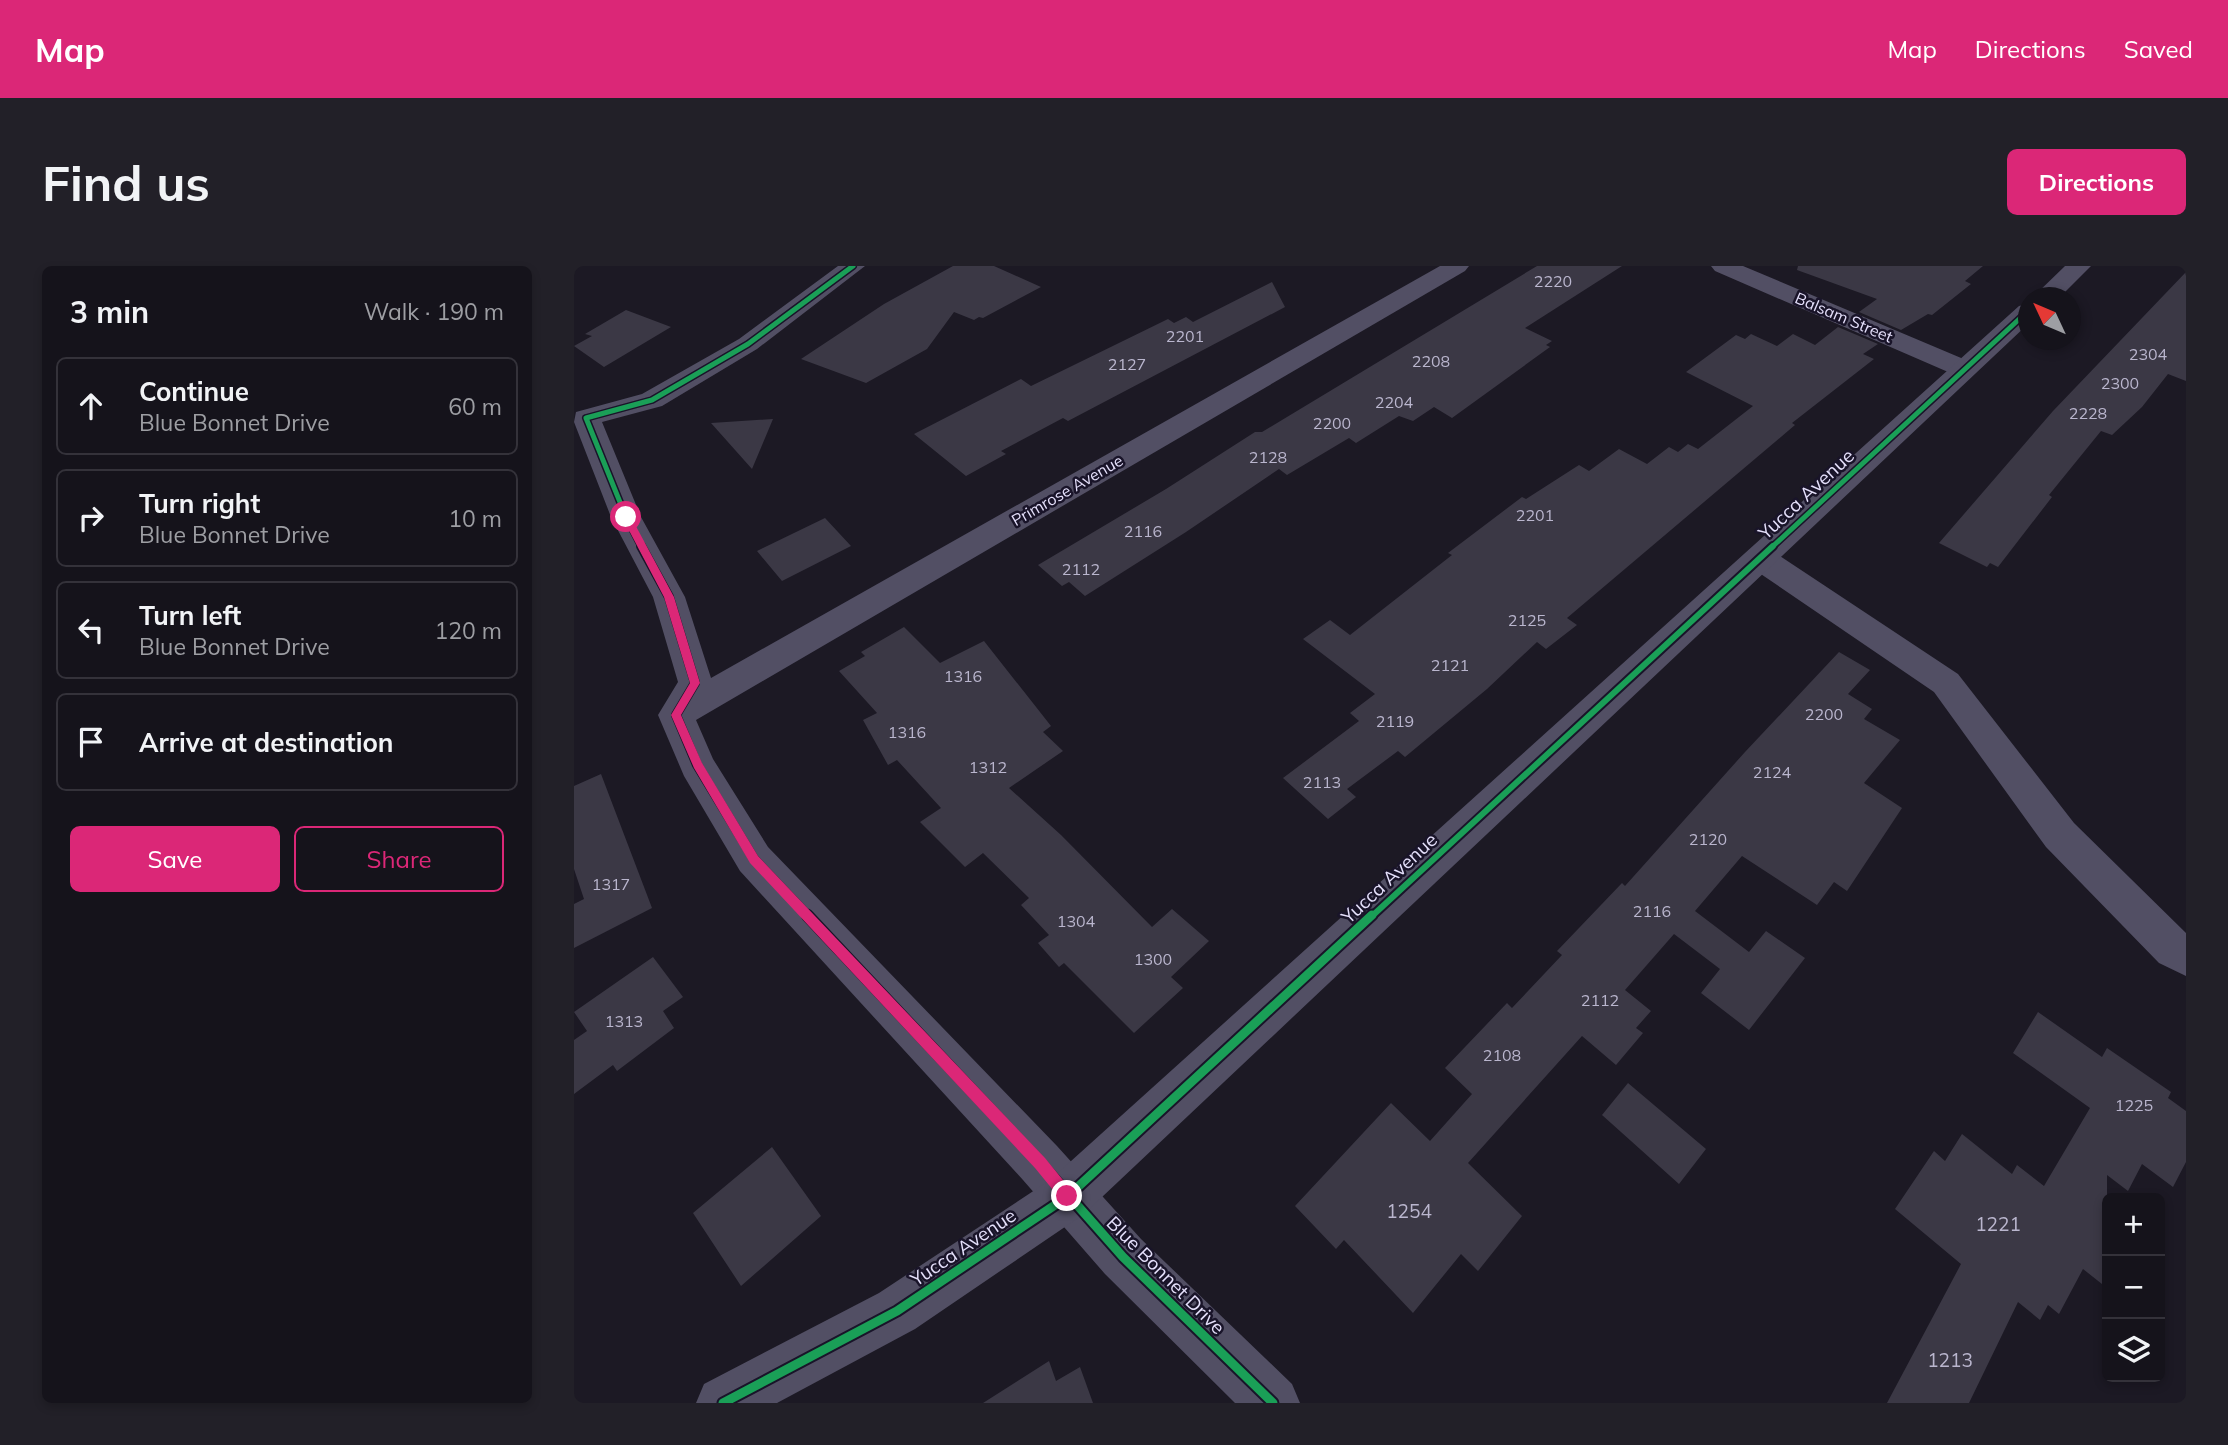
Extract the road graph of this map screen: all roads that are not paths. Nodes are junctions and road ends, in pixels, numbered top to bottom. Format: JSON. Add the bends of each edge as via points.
{"nodes":[{"id":1,"x":853,"y":266,"type":"edge"},
{"id":2,"x":1457,"y":266,"type":"edge"},
{"id":3,"x":1723,"y":266,"type":"edge"},
{"id":4,"x":2079,"y":266,"type":"edge"},
{"id":5,"x":2056,"y":287,"type":"edge"},
{"id":6,"x":2018,"y":320,"type":"edge"},
{"id":7,"x":1964,"y":369,"type":"junction"},
{"id":8,"x":586,"y":430,"type":"edge"},
{"id":9,"x":1760,"y":558,"type":"junction"},
{"id":10,"x":676,"y":715,"type":"junction"},
{"id":11,"x":2186,"y":957,"type":"edge"},
{"id":12,"x":1067,"y":1196,"type":"junction"},
{"id":13,"x":723,"y":1403,"type":"edge"},
{"id":14,"x":1273,"y":1403,"type":"edge"}],
"edges":[{"from":1,"to":8,"type":"street","via":[[748,344],[652,400]]},
{"from":2,"to":10,"type":"street","name":"Primrose Avenue"},
{"from":3,"to":7,"type":"street","name":"Balsam Street"},
{"from":4,"to":5,"type":"street"},
{"from":6,"to":7,"type":"street","name":"Yucca Avenue"},
{"from":7,"to":9,"type":"street","name":"Yucca Avenue"},
{"from":8,"to":10,"type":"street","via":[[669,597],[695,683]]},
{"from":9,"to":11,"type":"street","via":[[1946,683],[2060,835]]},
{"from":9,"to":12,"type":"street","name":"Yucca Avenue"},
{"from":10,"to":12,"type":"street","name":"Blue Bonnet Drive","via":[[697,765],[754,859]]},
{"from":12,"to":13,"type":"street","name":"Yucca Avenue","via":[[897,1311]]},
{"from":12,"to":14,"type":"street","name":"Blue Bonnet Drive"}]}
